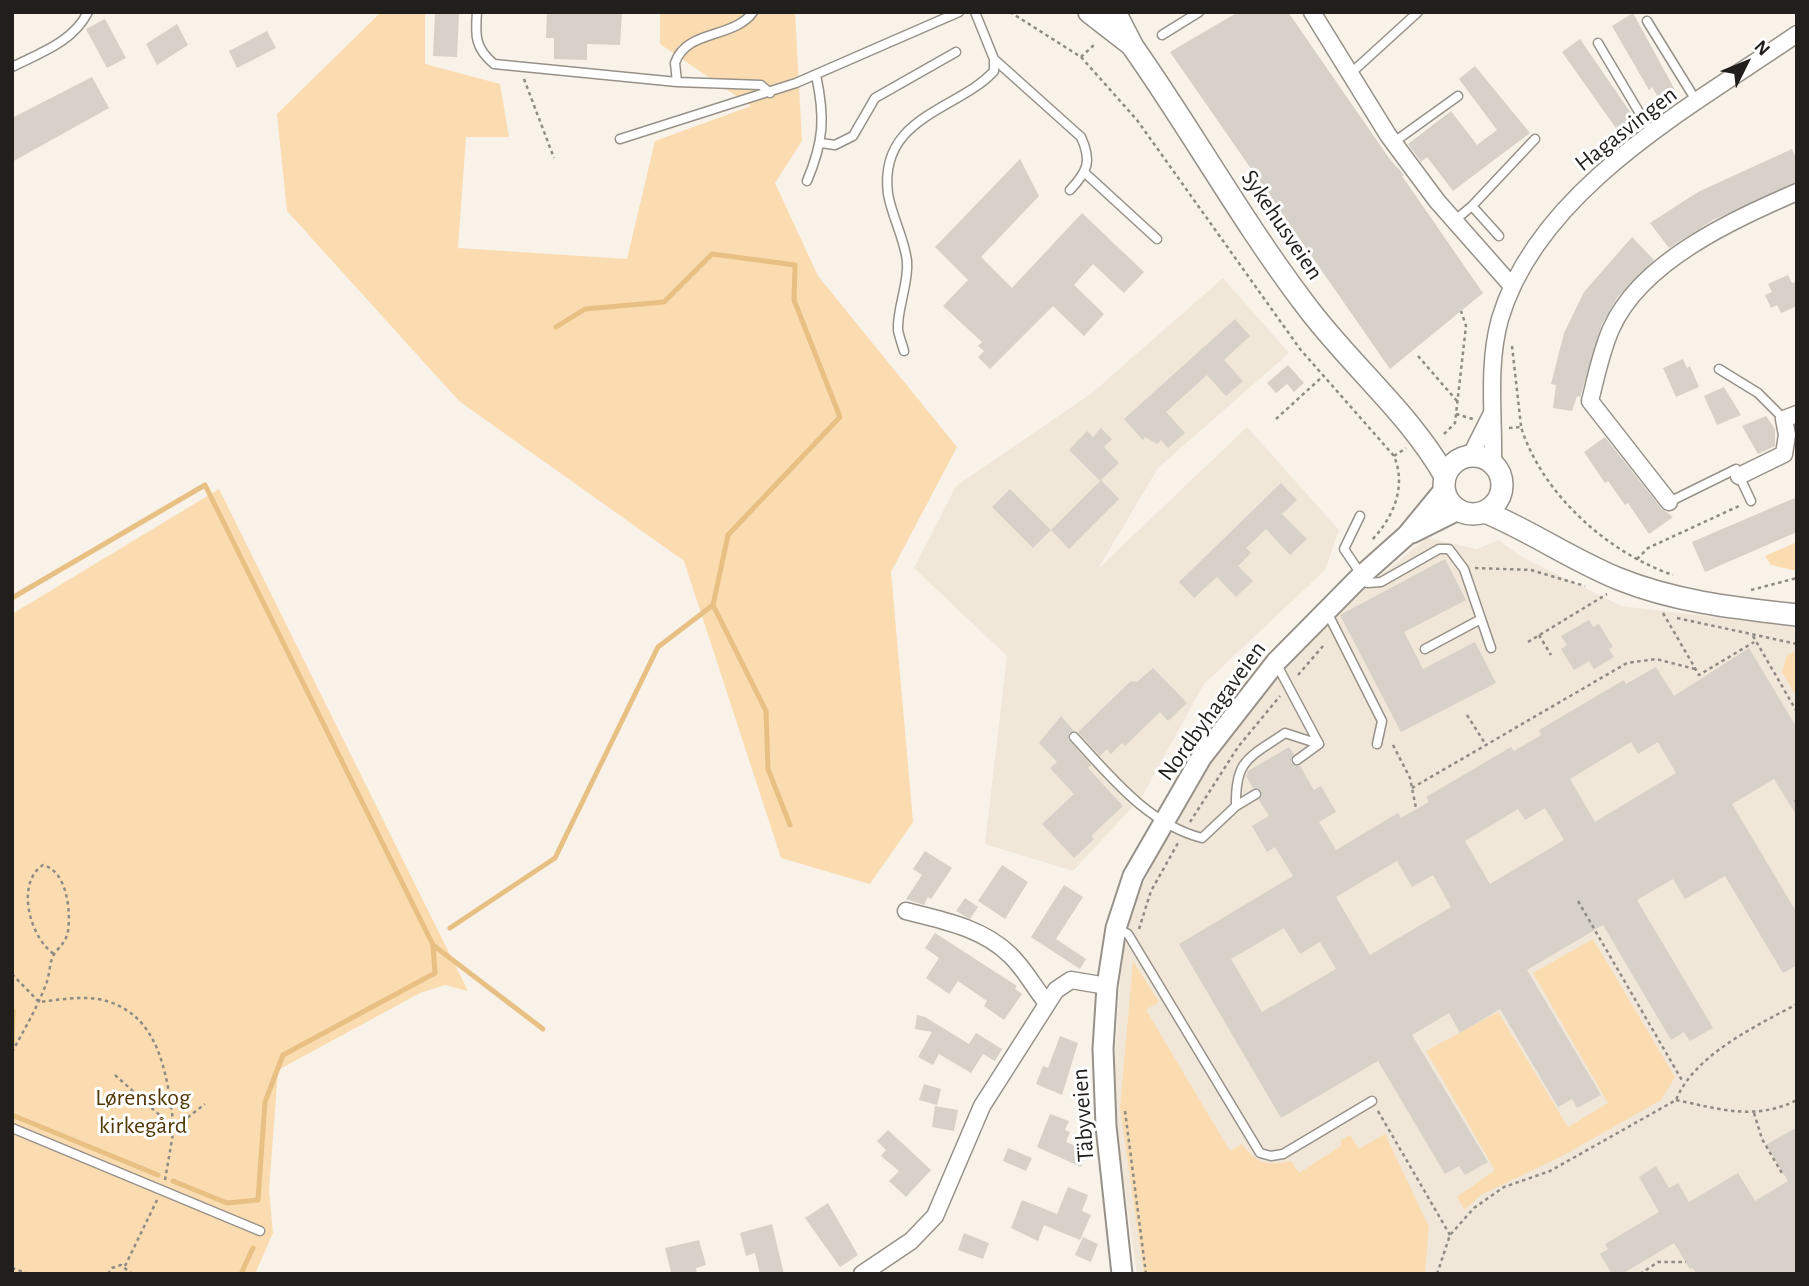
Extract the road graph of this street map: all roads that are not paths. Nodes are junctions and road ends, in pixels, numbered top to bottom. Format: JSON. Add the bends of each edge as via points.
{"nodes":[{"id":1,"x":88,"y":12,"type":"edge"},
{"id":2,"x":477,"y":12,"type":"edge"},
{"id":3,"x":753,"y":12,"type":"edge"},
{"id":4,"x":959,"y":12,"type":"edge"},
{"id":5,"x":975,"y":12,"type":"edge"},
{"id":6,"x":1089,"y":12,"type":"edge"},
{"id":7,"x":1115,"y":12,"type":"edge"},
{"id":8,"x":1199,"y":12,"type":"edge"},
{"id":9,"x":1312,"y":12,"type":"edge"},
{"id":10,"x":1418,"y":12,"type":"edge"},
{"id":11,"x":1647,"y":21,"type":"dead end"},
{"id":12,"x":1797,"y":34,"type":"edge"},
{"id":13,"x":1162,"y":35,"type":"dead end"},
{"id":14,"x":1598,"y":43,"type":"dead end"},
{"id":15,"x":1133,"y":47,"type":"junction"},
{"id":16,"x":956,"y":52,"type":"dead end"},
{"id":17,"x":994,"y":59,"type":"junction"},
{"id":18,"x":12,"y":67,"type":"edge"},
{"id":19,"x":1350,"y":74,"type":"junction"},
{"id":20,"x":816,"y":75,"type":"junction"},
{"id":21,"x":677,"y":82,"type":"junction"},
{"id":22,"x":770,"y":93,"type":"junction"},
{"id":23,"x":1458,"y":96,"type":"dead end"},
{"id":24,"x":1698,"y":103,"type":"junction"},
{"id":25,"x":1652,"y":134,"type":"junction"},
{"id":26,"x":620,"y":139,"type":"dead end"},
{"id":27,"x":1535,"y":139,"type":"dead end"},
{"id":28,"x":1394,"y":142,"type":"junction"},
{"id":29,"x":821,"y":143,"type":"junction"},
{"id":30,"x":1085,"y":173,"type":"junction"},
{"id":31,"x":807,"y":181,"type":"dead end"},
{"id":32,"x":1070,"y":190,"type":"dead end"},
{"id":33,"x":1797,"y":192,"type":"edge"},
{"id":34,"x":1472,"y":206,"type":"junction"},
{"id":35,"x":1454,"y":220,"type":"junction"},
{"id":36,"x":1499,"y":236,"type":"dead end"},
{"id":37,"x":1157,"y":239,"type":"dead end"},
{"id":38,"x":1512,"y":286,"type":"junction"},
{"id":39,"x":904,"y":351,"type":"dead end"},
{"id":40,"x":1719,"y":369,"type":"dead end"},
{"id":41,"x":1791,"y":416,"type":"edge"},
{"id":42,"x":1406,"y":419,"type":"junction"},
{"id":43,"x":1490,"y":420,"type":"junction"},
{"id":44,"x":1467,"y":456,"type":"junction"},
{"id":45,"x":1493,"y":462,"type":"junction"},
{"id":46,"x":1739,"y":476,"type":"junction"},
{"id":47,"x":1445,"y":483,"type":"junction"},
{"id":48,"x":1502,"y":492,"type":"junction"},
{"id":49,"x":1751,"y":501,"type":"road end"},
{"id":50,"x":1669,"y":502,"type":"joint"},
{"id":51,"x":1458,"y":510,"type":"junction"},
{"id":52,"x":1485,"y":512,"type":"junction"},
{"id":53,"x":1360,"y":516,"type":"dead end"},
{"id":54,"x":1408,"y":535,"type":"junction"},
{"id":55,"x":1542,"y":537,"type":"junction"},
{"id":56,"x":1355,"y":568,"type":"junction"},
{"id":57,"x":1326,"y":610,"type":"junction"},
{"id":58,"x":1797,"y":615,"type":"edge"},
{"id":59,"x":1481,"y":619,"type":"junction"},
{"id":60,"x":1491,"y":648,"type":"dead end"},
{"id":61,"x":1425,"y":649,"type":"dead end"},
{"id":62,"x":1276,"y":662,"type":"junction"},
{"id":63,"x":1073,"y":737,"type":"dead end"},
{"id":64,"x":1318,"y":744,"type":"junction"},
{"id":65,"x":1377,"y":744,"type":"dead end"},
{"id":66,"x":1297,"y":760,"type":"dead end"},
{"id":67,"x":1256,"y":794,"type":"dead end"},
{"id":68,"x":1236,"y":806,"type":"junction"},
{"id":69,"x":1163,"y":823,"type":"junction"},
{"id":70,"x":906,"y":911,"type":"dead end"},
{"id":71,"x":1116,"y":928,"type":"junction"},
{"id":72,"x":1112,"y":953,"type":"joint"},
{"id":73,"x":1107,"y":986,"type":"junction"},
{"id":74,"x":1046,"y":1002,"type":"junction"},
{"id":75,"x":1372,"y":1101,"type":"road end"},
{"id":76,"x":12,"y":1128,"type":"edge"},
{"id":77,"x":260,"y":1231,"type":"dead end"},
{"id":78,"x":862,"y":1274,"type":"edge"},
{"id":79,"x":1122,"y":1274,"type":"edge"}],
"edges":[{"from":1,"to":18,"type":"lane","via":[[71,35]]},
{"from":2,"to":21,"type":"lane","via":[[475,40],[494,64]]},
{"from":3,"to":21,"type":"lane","via":[[732,29],[686,46],[675,63]]},
{"from":4,"to":20,"type":"lane"},
{"from":5,"to":17,"type":"lane"},
{"from":6,"to":15,"type":"main road","name":"Sykehusveien"},
{"from":7,"to":15,"type":"main road","name":"Sykehusveien"},
{"from":8,"to":13,"type":"lane"},
{"from":9,"to":19,"type":"street"},
{"from":10,"to":19,"type":"lane"},
{"from":11,"to":24,"type":"lane"},
{"from":12,"to":24,"type":"street","name":"Hagasvingen"},
{"from":14,"to":25,"type":"lane"},
{"from":15,"to":42,"type":"main road","name":"Sykehusveien","via":[[1306,306]]},
{"from":16,"to":29,"type":"lane","via":[[875,98],[853,136],[835,145]]},
{"from":17,"to":30,"type":"lane","via":[[1081,137],[1088,153]]},
{"from":17,"to":39,"type":"lane","via":[[994,71],[985,81],[923,117],[894,156],[888,193],[904,237],[908,270],[898,329]]},
{"from":19,"to":28,"type":"street"},
{"from":20,"to":22,"type":"lane"},
{"from":20,"to":29,"type":"lane","via":[[823,106]]},
{"from":21,"to":22,"type":"lane","via":[[761,85]]},
{"from":22,"to":26,"type":"lane"},
{"from":23,"to":28,"type":"lane"},
{"from":24,"to":25,"type":"street","name":"Hagasvingen"},
{"from":25,"to":38,"type":"street","name":"Hagasvingen","via":[[1610,164],[1571,203]]},
{"from":27,"to":34,"type":"lane"},
{"from":28,"to":35,"type":"street"},
{"from":29,"to":31,"type":"lane"},
{"from":30,"to":32,"type":"lane"},
{"from":30,"to":37,"type":"lane"},
{"from":33,"to":50,"type":"street","via":[[1742,216],[1678,255],[1633,298],[1612,327],[1590,401]]},
{"from":34,"to":35,"type":"lane"},
{"from":34,"to":36,"type":"lane"},
{"from":35,"to":38,"type":"street"},
{"from":38,"to":43,"type":"street","name":"Hagasvingen","via":[[1498,330]]},
{"from":40,"to":41,"type":"lane"},
{"from":41,"to":46,"type":"street","via":[[1784,454]]},
{"from":42,"to":44,"type":"main road","name":"Sykehusveien"},
{"from":42,"to":47,"type":"main road","name":"Sykehusveien"},
{"from":43,"to":44,"type":"street","name":"Hagasvingen"},
{"from":43,"to":45,"type":"street","name":"Hagasvingen"},
{"from":44,"to":45,"type":"main road"},
{"from":44,"to":47,"type":"main road","via":[[1452,464]]},
{"from":45,"to":48,"type":"main road","via":[[1500,472]]},
{"from":46,"to":49,"type":"lane"},
{"from":46,"to":50,"type":"lane","via":[[1736,469]]},
{"from":47,"to":51,"type":"main road","via":[[1449,502]]},
{"from":47,"to":54,"type":"street","name":"Nordbyhagaveien"},
{"from":48,"to":52,"type":"main road"},
{"from":48,"to":55,"type":"main road"},
{"from":51,"to":52,"type":"main road"},
{"from":51,"to":54,"type":"street","name":"Nordbyhagaveien"},
{"from":52,"to":55,"type":"main road"},
{"from":53,"to":56,"type":"lane","via":[[1344,552]]},
{"from":54,"to":56,"type":"street","name":"Nordbyhagaveien"},
{"from":55,"to":58,"type":"main road","via":[[1599,570],[1658,593]]},
{"from":56,"to":57,"type":"street","name":"Nordbyhagaveien"},
{"from":56,"to":59,"type":"lane","via":[[1367,583],[1381,582],[1439,549],[1449,549],[1464,569]]},
{"from":57,"to":62,"type":"street","name":"Nordbyhagaveien"},
{"from":57,"to":65,"type":"lane","via":[[1382,721]]},
{"from":59,"to":60,"type":"lane"},
{"from":59,"to":61,"type":"lane"},
{"from":62,"to":64,"type":"lane"},
{"from":62,"to":69,"type":"street","name":"Nordbyhagaveien","via":[[1201,758]]},
{"from":63,"to":69,"type":"lane"},
{"from":64,"to":66,"type":"lane"},
{"from":64,"to":68,"type":"lane","via":[[1285,733],[1244,761],[1235,780]]},
{"from":67,"to":68,"type":"lane"},
{"from":68,"to":69,"type":"lane","via":[[1202,838]]},
{"from":69,"to":71,"type":"street","name":"Nordbyhagaveien","via":[[1133,877]]},
{"from":70,"to":74,"type":"street","via":[[988,937],[1010,955]]},
{"from":71,"to":72,"type":"street","name":"Nordbyhagaveien"},
{"from":71,"to":75,"type":"lane","via":[[1128,934],[1260,1153],[1283,1154]]},
{"from":72,"to":73,"type":"street","name":"Täbyveien"},
{"from":73,"to":74,"type":"street","via":[[1071,980]]},
{"from":73,"to":79,"type":"street","name":"Täbyveien","via":[[1102,1049]]},
{"from":74,"to":78,"type":"street","via":[[982,1106],[935,1216],[911,1241]]},
{"from":76,"to":77,"type":"lane"}]}
